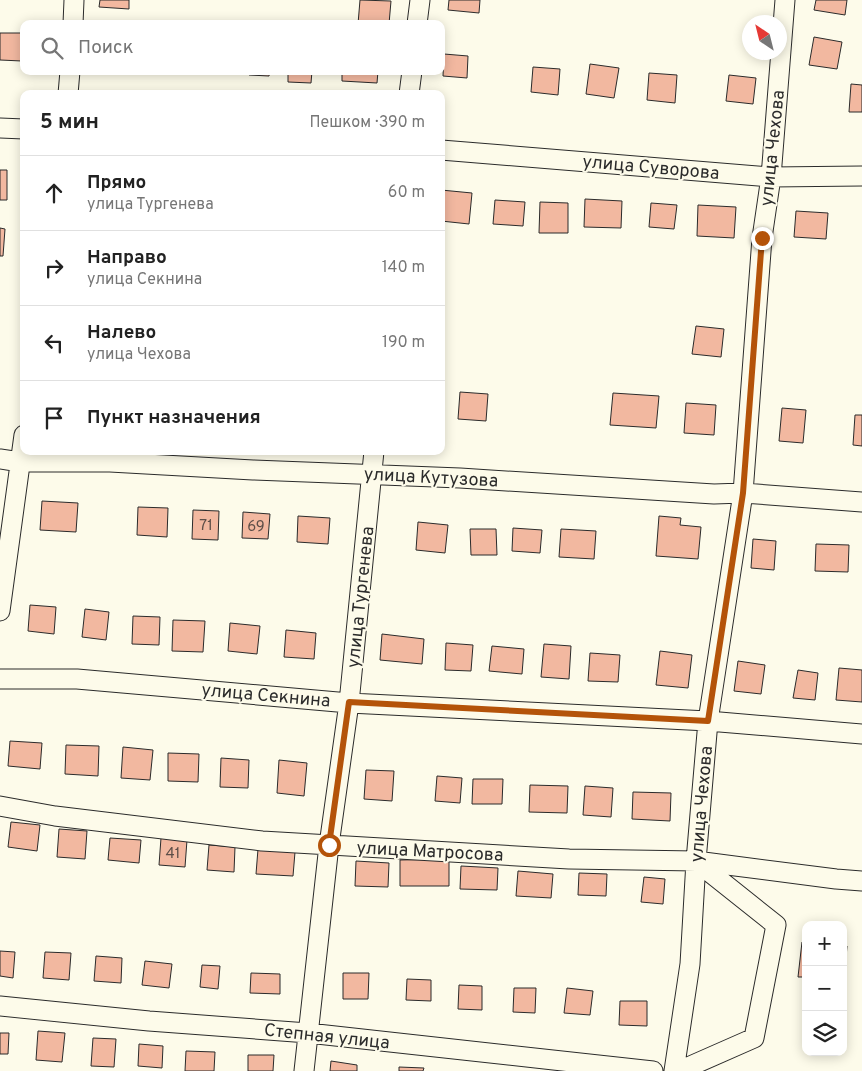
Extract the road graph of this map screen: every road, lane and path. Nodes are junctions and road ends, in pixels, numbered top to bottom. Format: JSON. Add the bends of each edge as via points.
{"nodes":[{"id":1,"x":74,"y":0,"type":"edge"},
{"id":2,"x":420,"y":0,"type":"edge"},
{"id":3,"x":785,"y":0,"type":"edge"},
{"id":4,"x":73,"y":20,"type":"edge"},
{"id":5,"x":418,"y":20,"type":"edge"},
{"id":6,"x":70,"y":75,"type":"edge"},
{"id":7,"x":411,"y":75,"type":"edge"},
{"id":8,"x":68,"y":90,"type":"edge"},
{"id":9,"x":410,"y":90,"type":"edge"},
{"id":10,"x":0,"y":128,"type":"edge"},
{"id":11,"x":20,"y":129,"type":"edge"},
{"id":12,"x":445,"y":150,"type":"edge"},
{"id":13,"x":862,"y":176,"type":"edge"},
{"id":14,"x":771,"y":177,"type":"junction"},
{"id":15,"x":21,"y":455,"type":"edge"},
{"id":16,"x":374,"y":455,"type":"edge"},
{"id":17,"x":0,"y":459,"type":"edge"},
{"id":18,"x":20,"y":462,"type":"junction"},
{"id":19,"x":372,"y":474,"type":"junction"},
{"id":20,"x":743,"y":493,"type":"junction"},
{"id":21,"x":862,"y":502,"type":"edge"},
{"id":22,"x":0,"y":611,"type":"edge"},
{"id":23,"x":0,"y":678,"type":"edge"},
{"id":24,"x":349,"y":702,"type":"junction"},
{"id":25,"x":708,"y":721,"type":"junction"},
{"id":26,"x":862,"y":734,"type":"edge"},
{"id":27,"x":0,"y":806,"type":"edge"},
{"id":28,"x":329,"y":845,"type":"junction"},
{"id":29,"x":696,"y":861,"type":"junction"},
{"id":30,"x":862,"y":881,"type":"edge"},
{"id":31,"x":0,"y":1006,"type":"edge"},
{"id":32,"x":308,"y":1033,"type":"junction"},
{"id":33,"x":304,"y":1071,"type":"edge"},
{"id":34,"x":653,"y":1071,"type":"edge"},
{"id":35,"x":674,"y":1071,"type":"edge"},
{"id":36,"x":679,"y":1071,"type":"edge"}],
"edges":[{"from":1,"to":4,"type":"street"},
{"from":2,"to":5,"type":"street"},
{"from":3,"to":14,"type":"street","name":"улица Чехова"},
{"from":6,"to":8,"type":"street"},
{"from":7,"to":9,"type":"street"},
{"from":10,"to":11,"type":"street"},
{"from":12,"to":14,"type":"street","name":"улица Суворова"},
{"from":13,"to":14,"type":"street","name":"улица Суворова"},
{"from":14,"to":20,"type":"street","name":"улица Чехова","via":[[762,238]]},
{"from":15,"to":18,"type":"street"},
{"from":16,"to":19,"type":"street","name":"улица Тургенева"},
{"from":17,"to":18,"type":"street","name":"улица Кутузова"},
{"from":18,"to":19,"type":"street","name":"улица Кутузова","via":[[110,462]]},
{"from":18,"to":22,"type":"street"},
{"from":19,"to":20,"type":"street","name":"улица Кутузова"},
{"from":19,"to":24,"type":"street","name":"улица Тургенева"},
{"from":20,"to":21,"type":"street","name":"улица Кутузова"},
{"from":20,"to":25,"type":"street","name":"улица Чехова"},
{"from":23,"to":24,"type":"street","name":"улица Секнина","via":[[77,679]]},
{"from":24,"to":25,"type":"street","name":"улица Секнина"},
{"from":24,"to":28,"type":"street","name":"улица Тургенева"},
{"from":25,"to":26,"type":"street","name":"улица Секнина"},
{"from":25,"to":29,"type":"street","name":"улица Чехова"},
{"from":27,"to":28,"type":"street","name":"улица Матросова","via":[[55,816],[262,841]]},
{"from":28,"to":29,"type":"street","name":"улица Матросова","via":[[569,859]]},
{"from":28,"to":32,"type":"street","name":"улица Тургенева"},
{"from":29,"to":30,"type":"street","name":"улица Матросова"},
{"from":29,"to":35,"type":"street","name":"улица Чехова","via":[[690,964]]},
{"from":29,"to":36,"type":"street","via":[[776,925],[754,1038]]},
{"from":31,"to":32,"type":"street","name":"Степная улица"},
{"from":32,"to":33,"type":"street","name":"улица Тургенева"},
{"from":32,"to":34,"type":"street","name":"Степная улица"}]}
